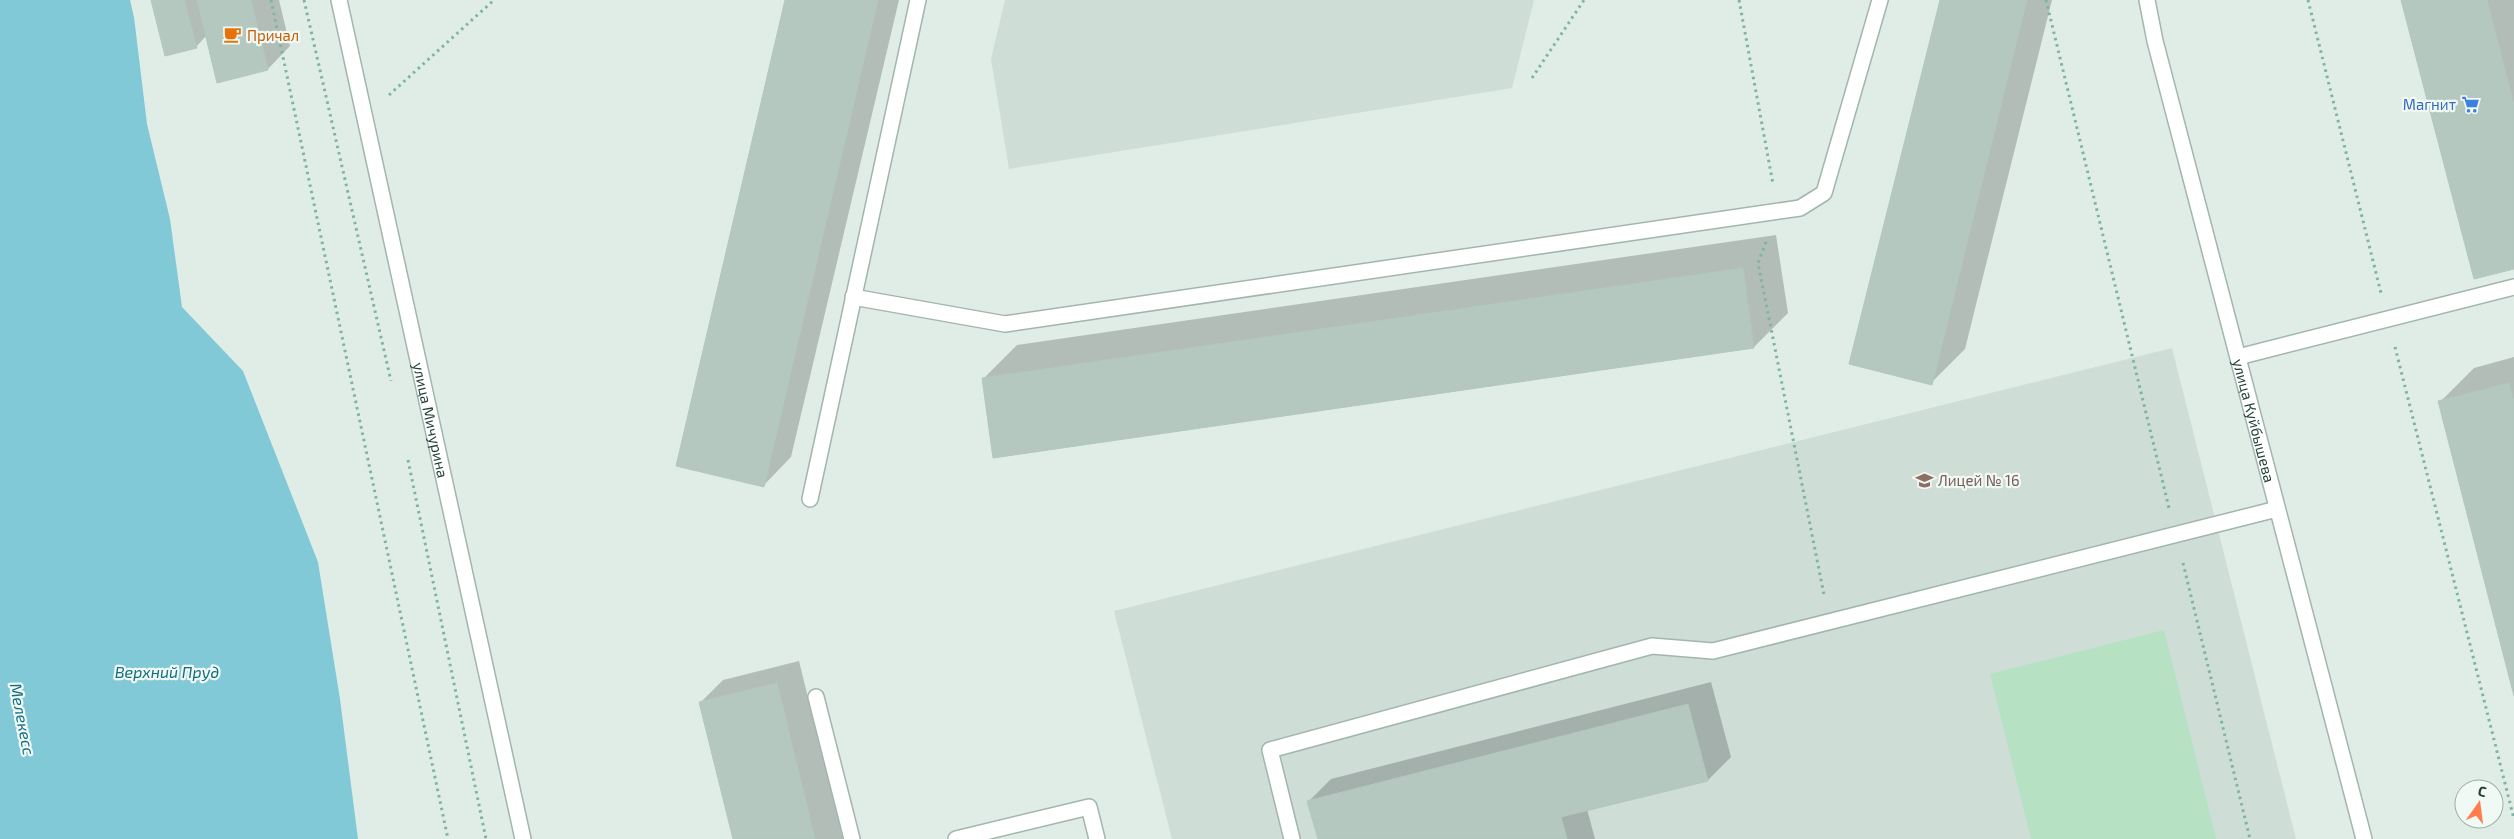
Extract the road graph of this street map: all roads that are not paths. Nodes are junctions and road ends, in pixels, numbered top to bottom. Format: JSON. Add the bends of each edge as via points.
{"nodes":[{"id":1,"x":339,"y":0,"type":"edge"},
{"id":2,"x":918,"y":0,"type":"edge"},
{"id":3,"x":1880,"y":0,"type":"edge"},
{"id":4,"x":2146,"y":0,"type":"edge"},
{"id":5,"x":2514,"y":287,"type":"edge"},
{"id":6,"x":853,"y":297,"type":"junction"},
{"id":7,"x":2238,"y":357,"type":"junction"},
{"id":8,"x":810,"y":499,"type":"dead end"},
{"id":9,"x":2277,"y":509,"type":"junction"},
{"id":10,"x":816,"y":697,"type":"dead end"},
{"id":11,"x":523,"y":839,"type":"edge"},
{"id":12,"x":852,"y":839,"type":"edge"},
{"id":13,"x":956,"y":839,"type":"edge"},
{"id":14,"x":1097,"y":839,"type":"edge"},
{"id":15,"x":1292,"y":839,"type":"edge"},
{"id":16,"x":2364,"y":839,"type":"edge"}],
"edges":[{"from":1,"to":11,"type":"street","name":"улица Мичурина"},
{"from":2,"to":6,"type":"street"},
{"from":3,"to":6,"type":"street","via":[[1824,193],[1800,208],[1005,324]]},
{"from":4,"to":7,"type":"street","name":"улица Куйбышева"},
{"from":5,"to":7,"type":"street"},
{"from":6,"to":8,"type":"street"},
{"from":7,"to":9,"type":"street","name":"улица Куйбышева"},
{"from":9,"to":15,"type":"street","via":[[1713,651],[1652,646],[1270,750]]},
{"from":9,"to":16,"type":"street","name":"улица Куйбышева"},
{"from":10,"to":12,"type":"street"},
{"from":13,"to":14,"type":"street","via":[[1089,807]]}]}
